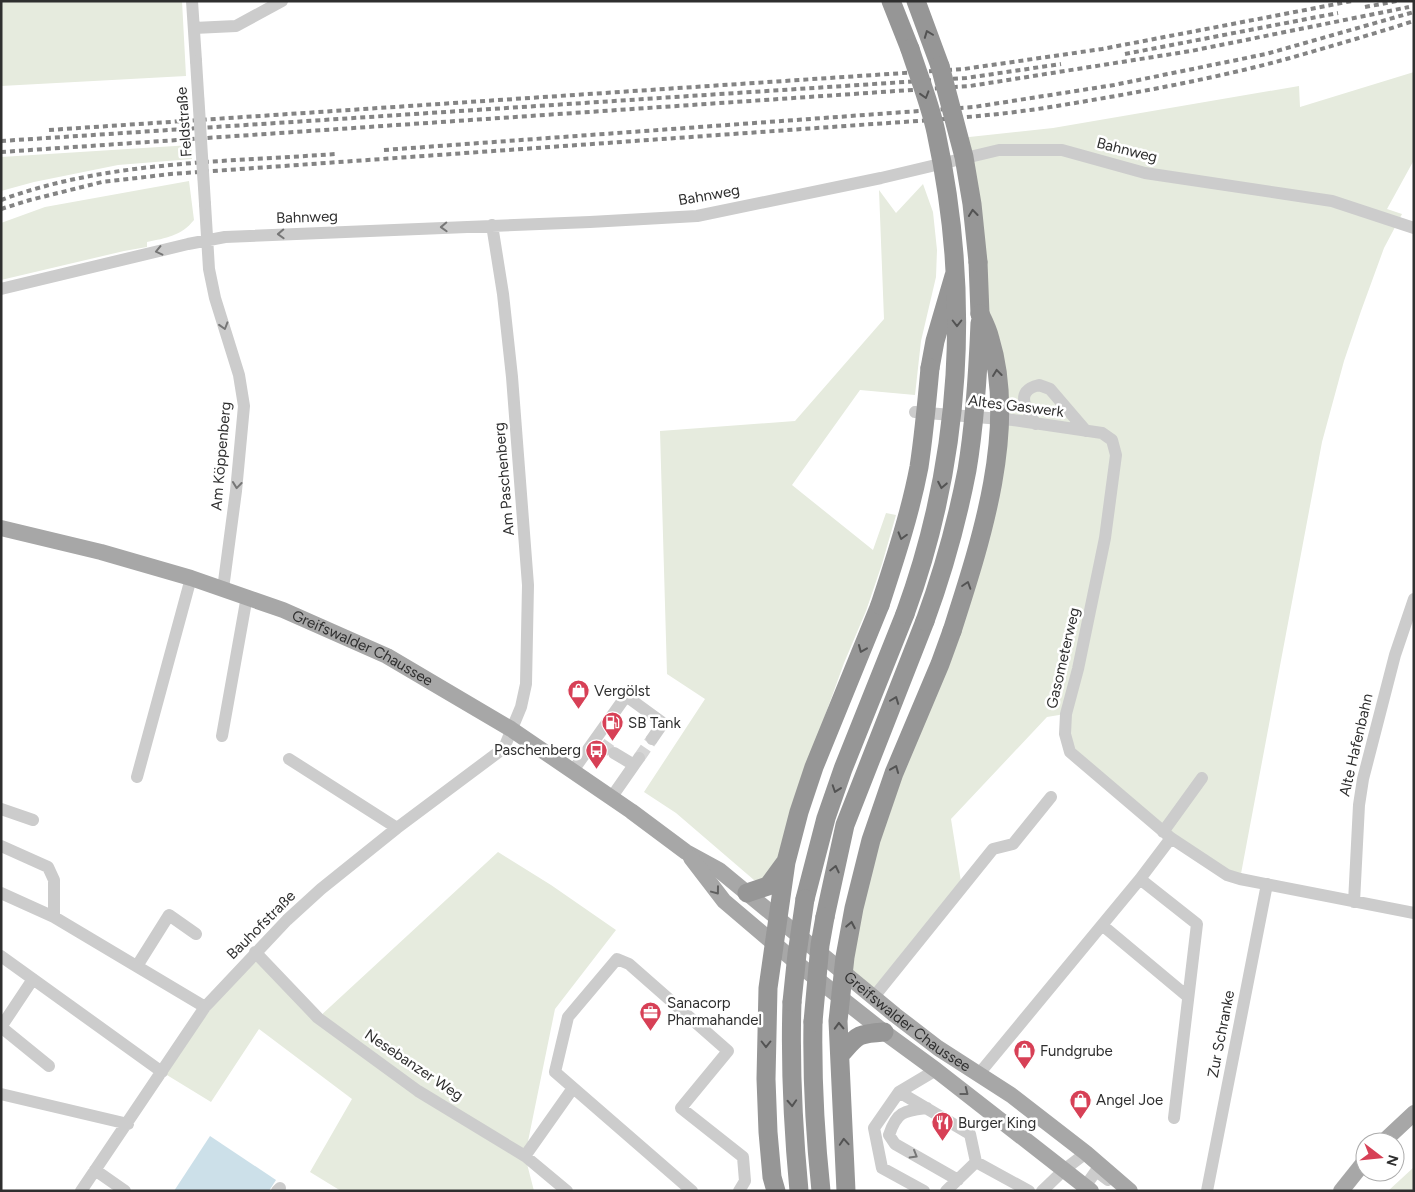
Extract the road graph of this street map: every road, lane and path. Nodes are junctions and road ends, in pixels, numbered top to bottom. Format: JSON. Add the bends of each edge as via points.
{"nodes":[{"id":1,"x":192,"y":1,"type":"edge"},
{"id":2,"x":282,"y":1,"type":"edge"},
{"id":3,"x":891,"y":1,"type":"edge"},
{"id":4,"x":916,"y":1,"type":"edge"},
{"id":5,"x":194,"y":28,"type":"junction"},
{"id":6,"x":492,"y":225,"type":"junction"},
{"id":7,"x":1414,"y":228,"type":"edge"},
{"id":8,"x":207,"y":240,"type":"junction"},
{"id":9,"x":955,"y":274,"type":"junction"},
{"id":10,"x":1,"y":289,"type":"edge"},
{"id":11,"x":980,"y":314,"type":"junction"},
{"id":12,"x":915,"y":412,"type":"dead end"},
{"id":13,"x":1036,"y":424,"type":"junction"},
{"id":14,"x":1086,"y":431,"type":"junction"},
{"id":15,"x":1112,"y":440,"type":"joint"},
{"id":16,"x":1,"y":528,"type":"edge"},
{"id":17,"x":192,"y":578,"type":"junction"},
{"id":18,"x":224,"y":583,"type":"junction"},
{"id":19,"x":247,"y":596,"type":"junction"},
{"id":20,"x":1414,"y":599,"type":"edge"},
{"id":21,"x":511,"y":729,"type":"junction"},
{"id":22,"x":222,"y":736,"type":"dead end"},
{"id":23,"x":652,"y":739,"type":"tunnel mouth"},
{"id":24,"x":614,"y":753,"type":"tunnel mouth"},
{"id":25,"x":289,"y":759,"type":"dead end"},
{"id":26,"x":572,"y":772,"type":"junction"},
{"id":27,"x":137,"y":777,"type":"dead end"},
{"id":28,"x":1202,"y":778,"type":"dead end"},
{"id":29,"x":1051,"y":797,"type":"dead end"},
{"id":30,"x":611,"y":798,"type":"junction"},
{"id":31,"x":1,"y":809,"type":"edge"},
{"id":32,"x":33,"y":820,"type":"dead end"},
{"id":33,"x":397,"y":828,"type":"junction"},
{"id":34,"x":1167,"y":835,"type":"junction"},
{"id":35,"x":1,"y":846,"type":"edge"},
{"id":36,"x":686,"y":852,"type":"junction"},
{"id":37,"x":786,"y":862,"type":"junction"},
{"id":38,"x":1140,"y":879,"type":"junction"},
{"id":39,"x":1267,"y":884,"type":"junction"},
{"id":40,"x":1,"y":893,"type":"edge"},
{"id":41,"x":747,"y":893,"type":"junction"},
{"id":42,"x":1354,"y":902,"type":"junction"},
{"id":43,"x":1414,"y":914,"type":"edge"},
{"id":44,"x":54,"y":917,"type":"junction"},
{"id":45,"x":778,"y":918,"type":"junction"},
{"id":46,"x":1102,"y":925,"type":"junction"},
{"id":47,"x":196,"y":934,"type":"dead end"},
{"id":48,"x":774,"y":943,"type":"junction"},
{"id":49,"x":255,"y":952,"type":"junction"},
{"id":50,"x":1,"y":956,"type":"edge"},
{"id":51,"x":137,"y":966,"type":"junction"},
{"id":52,"x":843,"y":973,"type":"junction"},
{"id":53,"x":33,"y":979,"type":"junction"},
{"id":54,"x":1187,"y":996,"type":"junction"},
{"id":55,"x":840,"y":998,"type":"junction"},
{"id":56,"x":873,"y":998,"type":"junction"},
{"id":57,"x":205,"y":1007,"type":"junction"},
{"id":58,"x":884,"y":1032,"type":"junction"},
{"id":59,"x":840,"y":1055,"type":"junction"},
{"id":60,"x":49,"y":1066,"type":"dead end"},
{"id":61,"x":936,"y":1070,"type":"junction"},
{"id":62,"x":162,"y":1072,"type":"junction"},
{"id":63,"x":978,"y":1075,"type":"junction"},
{"id":64,"x":573,"y":1088,"type":"junction"},
{"id":65,"x":899,"y":1092,"type":"junction"},
{"id":66,"x":1,"y":1094,"type":"edge"},
{"id":67,"x":927,"y":1108,"type":"junction"},
{"id":68,"x":1414,"y":1113,"type":"edge"},
{"id":69,"x":1174,"y":1118,"type":"dead end"},
{"id":70,"x":128,"y":1124,"type":"junction"},
{"id":71,"x":1394,"y":1132,"type":"edge"},
{"id":72,"x":1086,"y":1153,"type":"junction"},
{"id":73,"x":524,"y":1156,"type":"junction"},
{"id":74,"x":976,"y":1162,"type":"junction"},
{"id":75,"x":1065,"y":1169,"type":"junction"},
{"id":76,"x":95,"y":1170,"type":"junction"},
{"id":77,"x":1355,"y":1174,"type":"edge"},
{"id":78,"x":958,"y":1180,"type":"junction"},
{"id":79,"x":1086,"y":1189,"type":"edge"},
{"id":80,"x":1130,"y":1190,"type":"edge"},
{"id":81,"x":81,"y":1191,"type":"edge"},
{"id":82,"x":125,"y":1191,"type":"edge"},
{"id":83,"x":567,"y":1191,"type":"edge"},
{"id":84,"x":692,"y":1191,"type":"edge"},
{"id":85,"x":739,"y":1191,"type":"edge"},
{"id":86,"x":776,"y":1191,"type":"edge"},
{"id":87,"x":799,"y":1191,"type":"edge"},
{"id":88,"x":821,"y":1191,"type":"edge"},
{"id":89,"x":846,"y":1191,"type":"edge"},
{"id":90,"x":924,"y":1191,"type":"edge"},
{"id":91,"x":946,"y":1191,"type":"edge"},
{"id":92,"x":1029,"y":1191,"type":"edge"},
{"id":93,"x":1042,"y":1191,"type":"edge"},
{"id":94,"x":1207,"y":1191,"type":"edge"},
{"id":95,"x":1342,"y":1191,"type":"edge"}],
"edges":[{"from":1,"to":5,"type":"street","name":"Feldstraße"},
{"from":2,"to":5,"type":"street","via":[[236,26]]},
{"from":3,"to":9,"type":"highway","one_way":true,"bridge":true,"via":[[936,132],[950,214]]},
{"from":11,"to":4,"type":"highway","one_way":true,"bridge":true,"via":[[974,224],[964,157],[940,66]]},
{"from":5,"to":8,"type":"street","name":"Feldstraße","bridge":true},
{"from":6,"to":7,"type":"street","name":"Bahnweg","via":[[697,216],[999,150],[1062,150],[1145,173],[1332,201]]},
{"from":6,"to":8,"type":"street","name":"Bahnweg","one_way":true},
{"from":6,"to":21,"type":"street","name":"Am Paschenberg","via":[[512,377],[528,585],[526,684],[521,707]]},
{"from":8,"to":10,"type":"street","name":"Bahnweg","one_way":true},
{"from":8,"to":18,"type":"street","name":"Am Köppenberg","one_way":true,"via":[[210,274],[239,374],[244,406]]},
{"from":9,"to":37,"type":"highway","one_way":true,"bridge":true,"via":[[932,359],[914,492],[898,550],[880,604],[814,768]]},
{"from":9,"to":87,"type":"highway","one_way":true,"bridge":true,"via":[[956,365],[951,431],[933,524],[905,614],[826,818],[805,899],[792,1002],[790,1071]]},
{"from":52,"to":11,"type":"highway","one_way":true,"bridge":true,"via":[[854,908],[871,840],[894,772],[952,631],[983,527],[999,429],[1000,401],[990,338]]},
{"from":88,"to":11,"type":"highway","one_way":true,"bridge":true,"via":[[812,1086],[813,1022],[825,917],[845,825],[925,621],[951,542],[974,413]]},
{"from":12,"to":13,"type":"street","name":"Altes Gaswerk"},
{"from":13,"to":14,"type":"street","name":"Altes Gaswerk"},
{"from":13,"to":14,"type":"street","via":[[1024,398],[1029,389],[1039,385],[1050,389]]},
{"from":14,"to":15,"type":"street","name":"Altes Gaswerk","via":[[1102,433]]},
{"from":15,"to":34,"type":"street","name":"Gasometerweg","via":[[1116,455],[1105,538],[1066,714],[1065,734],[1070,752]]},
{"from":16,"to":17,"type":"main road","name":"Greifswalder Chaussee"},
{"from":17,"to":18,"type":"main road","name":"Greifswalder Chaussee"},
{"from":17,"to":27,"type":"street"},
{"from":18,"to":19,"type":"main road","name":"Greifswalder Chaussee"},
{"from":19,"to":21,"type":"main road","name":"Greifswalder Chaussee","via":[[387,656]]},
{"from":19,"to":22,"type":"street"},
{"from":20,"to":42,"type":"street","name":"Alte Hafenbahn","via":[[1395,655],[1363,779]]},
{"from":21,"to":26,"type":"main road","name":"Greifswalder Chaussee"},
{"from":21,"to":33,"type":"street","name":"Bauhofstraße","via":[[504,748]]},
{"from":23,"to":26,"type":"street","via":[[663,723],[626,696],[598,742]]},
{"from":24,"to":30,"type":"street","via":[[636,761]]},
{"from":25,"to":33,"type":"street"},
{"from":26,"to":30,"type":"main road","name":"Greifswalder Chaussee"},
{"from":28,"to":34,"type":"street"},
{"from":29,"to":56,"type":"street","via":[[1013,844],[993,849]]},
{"from":30,"to":36,"type":"main road","name":"Greifswalder Chaussee"},
{"from":31,"to":32,"type":"street"},
{"from":33,"to":49,"type":"street","name":"Bauhofstraße","via":[[320,889]]},
{"from":34,"to":38,"type":"street"},
{"from":34,"to":39,"type":"street","name":"Gasometerweg","via":[[1227,875]]},
{"from":35,"to":44,"type":"street","via":[[48,868],[54,880]]},
{"from":36,"to":41,"type":"main road","name":"Greifswalder Chaussee","via":[[719,870]]},
{"from":36,"to":48,"type":"main road","name":"Greifswalder Chaussee","one_way":true,"via":[[724,902]]},
{"from":37,"to":41,"type":"highway","via":[[768,886]]},
{"from":37,"to":45,"type":"highway"},
{"from":38,"to":46,"type":"street"},
{"from":38,"to":54,"type":"street","via":[[1196,924]]},
{"from":39,"to":42,"type":"street","name":"Gasometerweg"},
{"from":39,"to":94,"type":"street","name":"Zur Schranke"},
{"from":40,"to":44,"type":"street"},
{"from":41,"to":45,"type":"main road","name":"Greifswalder Chaussee"},
{"from":42,"to":43,"type":"street","name":"Gasometerweg"},
{"from":44,"to":51,"type":"street"},
{"from":45,"to":48,"type":"highway"},
{"from":45,"to":52,"type":"main road","name":"Greifswalder Chaussee"},
{"from":46,"to":54,"type":"street"},
{"from":46,"to":63,"type":"street"},
{"from":47,"to":51,"type":"street","via":[[169,915]]},
{"from":48,"to":55,"type":"main road","name":"Greifswalder Chaussee"},
{"from":48,"to":86,"type":"highway","one_way":true,"via":[[768,988],[766,1079],[772,1177]]},
{"from":49,"to":57,"type":"street","name":"Bauhofstraße"},
{"from":49,"to":73,"type":"street","name":"Nesebanzer Weg","via":[[318,1018],[418,1091]]},
{"from":50,"to":53,"type":"street"},
{"from":51,"to":57,"type":"street"},
{"from":52,"to":55,"type":"highway"},
{"from":52,"to":56,"type":"main road","name":"Greifswalder Chaussee"},
{"from":53,"to":60,"type":"street","via":[[2,1027]]},
{"from":53,"to":62,"type":"street"},
{"from":54,"to":69,"type":"street"},
{"from":55,"to":58,"type":"main road","name":"Greifswalder Chaussee"},
{"from":59,"to":55,"type":"highway","one_way":true},
{"from":56,"to":63,"type":"main road","name":"Greifswalder Chaussee"},
{"from":57,"to":62,"type":"street","name":"Bauhofstraße"},
{"from":58,"to":59,"type":"highway","via":[[856,1037]]},
{"from":58,"to":61,"type":"main road","name":"Greifswalder Chaussee"},
{"from":89,"to":59,"type":"highway","one_way":true},
{"from":61,"to":65,"type":"street"},
{"from":61,"to":75,"type":"main road","name":"Greifswalder Chaussee","one_way":true},
{"from":62,"to":70,"type":"street","name":"Bauhofstraße"},
{"from":63,"to":72,"type":"main road","name":"Greifswalder Chaussee","via":[[1011,1095]]},
{"from":64,"to":73,"type":"street"},
{"from":64,"to":84,"type":"street"},
{"from":64,"to":85,"type":"street","via":[[554,1072],[568,1017],[617,959],[629,964],[728,1052],[681,1108],[743,1158],[745,1181]]},
{"from":65,"to":67,"type":"street"},
{"from":65,"to":90,"type":"street","via":[[874,1128],[882,1168]]},
{"from":66,"to":70,"type":"street"},
{"from":67,"to":74,"type":"street","via":[[970,1134]]},
{"from":67,"to":78,"type":"street","one_way":true,"via":[[904,1112],[893,1123],[890,1135],[895,1144]]},
{"from":68,"to":71,"type":"main road"},
{"from":70,"to":76,"type":"street","name":"Bauhofstraße"},
{"from":72,"to":75,"type":"street"},
{"from":72,"to":80,"type":"main road","name":"Greifswalder Chaussee"},
{"from":73,"to":83,"type":"street","name":"Nesebanzer Weg"},
{"from":74,"to":78,"type":"street"},
{"from":74,"to":92,"type":"street"},
{"from":75,"to":79,"type":"main road","name":"Greifswalder Chaussee"},
{"from":75,"to":93,"type":"street"},
{"from":76,"to":81,"type":"street","name":"Bauhofstraße"},
{"from":76,"to":82,"type":"street"},
{"from":77,"to":95,"type":"main road"},
{"from":78,"to":91,"type":"street"},
{"from":79,"to":80,"type":"street","via":[[1096,1171],[1119,1189]]}]}
